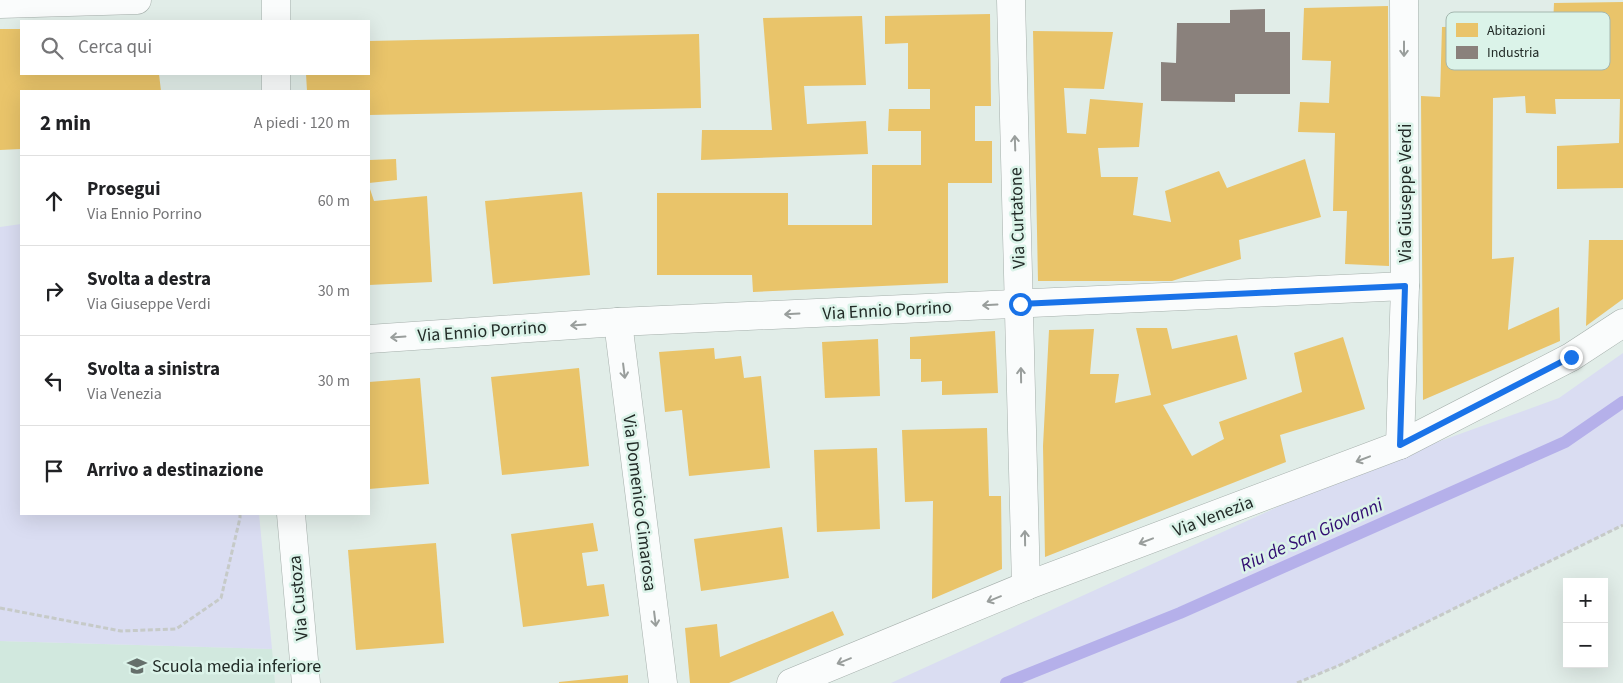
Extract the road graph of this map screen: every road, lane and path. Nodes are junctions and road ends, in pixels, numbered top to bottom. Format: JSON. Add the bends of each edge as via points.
{"nodes":[{"id":1,"x":136,"y":0,"type":"edge"},
{"id":2,"x":276,"y":0,"type":"edge"},
{"id":3,"x":1011,"y":0,"type":"edge"},
{"id":4,"x":1404,"y":0,"type":"edge"},
{"id":5,"x":0,"y":4,"type":"edge"},
{"id":6,"x":276,"y":20,"type":"edge"},
{"id":7,"x":276,"y":75,"type":"edge"},
{"id":8,"x":276,"y":90,"type":"edge"},
{"id":9,"x":1405,"y":286,"type":"junction"},
{"id":10,"x":1020,"y":304,"type":"junction"},
{"id":11,"x":618,"y":322,"type":"junction"},
{"id":12,"x":1623,"y":323,"type":"edge"},
{"id":13,"x":370,"y":339,"type":"edge"},
{"id":14,"x":1400,"y":445,"type":"junction"},
{"id":15,"x":240,"y":515,"type":"edge"},
{"id":16,"x":291,"y":515,"type":"edge"},
{"id":17,"x":1623,"y":525,"type":"edge"},
{"id":18,"x":1026,"y":586,"type":"junction"},
{"id":19,"x":0,"y":608,"type":"edge"},
{"id":20,"x":306,"y":683,"type":"edge"},
{"id":21,"x":663,"y":683,"type":"edge"},
{"id":22,"x":791,"y":683,"type":"edge"},
{"id":23,"x":1297,"y":683,"type":"edge"}],
"edges":[{"from":1,"to":5,"type":"street"},
{"from":2,"to":6,"type":"street"},
{"from":10,"to":3,"type":"street","name":"Via Curtatone","one_way":true},
{"from":4,"to":9,"type":"street","name":"Via Giuseppe Verdi","one_way":true},
{"from":7,"to":8,"type":"street"},
{"from":9,"to":10,"type":"street","name":"Via Ennio Porrino"},
{"from":9,"to":14,"type":"street","name":"Via Giuseppe Verdi"},
{"from":10,"to":11,"type":"street","name":"Via Ennio Porrino","one_way":true},
{"from":18,"to":10,"type":"street","name":"Via Curtatone","one_way":true},
{"from":11,"to":13,"type":"street","name":"Via Ennio Porrino","one_way":true},
{"from":11,"to":21,"type":"street","name":"Via Domenico Cimarosa","one_way":true},
{"from":12,"to":14,"type":"street","name":"Via Venezia","via":[[1571,357]]},
{"from":14,"to":18,"type":"street","name":"Via Venezia","one_way":true},
{"from":15,"to":19,"type":"path","via":[[221,598],[176,629],[121,631]]},
{"from":16,"to":20,"type":"street","name":"Via Custoza"},
{"from":17,"to":23,"type":"path","via":[[1340,665]]},
{"from":18,"to":22,"type":"street","name":"Via Venezia","one_way":true}]}
